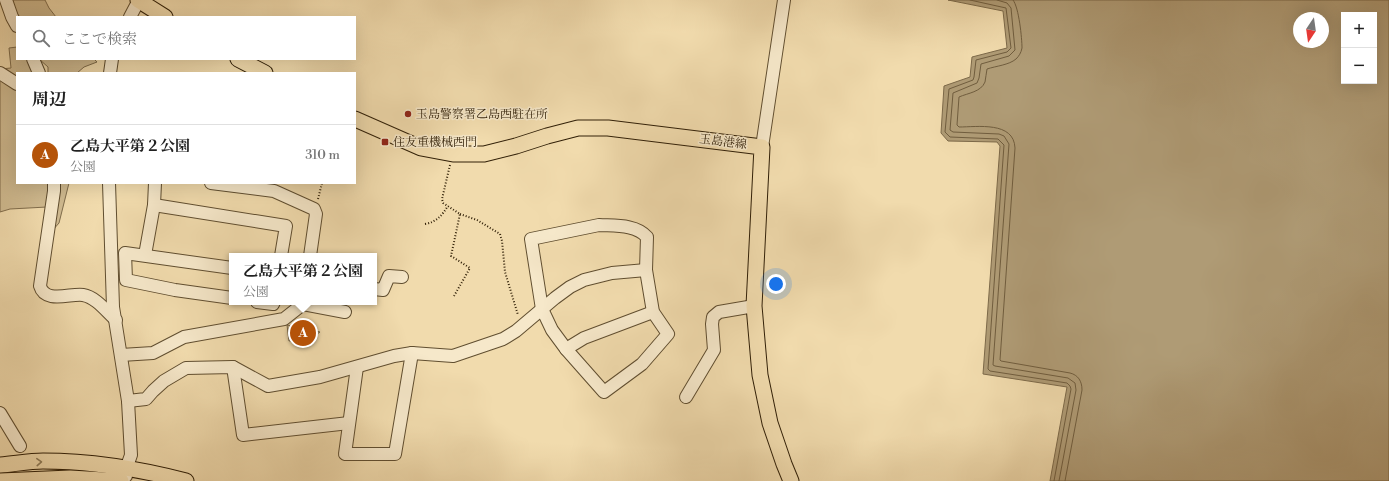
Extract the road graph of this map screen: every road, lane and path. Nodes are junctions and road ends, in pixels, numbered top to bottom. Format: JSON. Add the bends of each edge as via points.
{"nodes":[{"id":1,"x":6,"y":0,"type":"edge"},
{"id":2,"x":139,"y":0,"type":"edge"},
{"id":3,"x":784,"y":0,"type":"edge"},
{"id":4,"x":131,"y":16,"type":"edge"},
{"id":5,"x":163,"y":16,"type":"edge"},
{"id":6,"x":11,"y":24,"type":"edge"},
{"id":7,"x":33,"y":60,"type":"edge"},
{"id":8,"x":112,"y":60,"type":"edge"},
{"id":9,"x":240,"y":60,"type":"edge"},
{"id":10,"x":39,"y":72,"type":"edge"},
{"id":11,"x":110,"y":72,"type":"edge"},
{"id":12,"x":263,"y":72,"type":"edge"},
{"id":13,"x":0,"y":73,"type":"edge"},
{"id":14,"x":16,"y":83,"type":"edge"},
{"id":15,"x":356,"y":119,"type":"edge"},
{"id":16,"x":762,"y":147,"type":"junction"},
{"id":17,"x":453,"y":154,"type":"junction"},
{"id":18,"x":54,"y":184,"type":"edge"},
{"id":19,"x":109,"y":184,"type":"edge"},
{"id":20,"x":156,"y":184,"type":"edge"},
{"id":21,"x":220,"y":184,"type":"edge"},
{"id":22,"x":322,"y":184,"type":"edge"},
{"id":23,"x":154,"y":205,"type":"junction"},
{"id":24,"x":448,"y":206,"type":"junction"},
{"id":25,"x":314,"y":209,"type":"junction"},
{"id":26,"x":460,"y":214,"type":"junction"},
{"id":27,"x":425,"y":224,"type":"dead end"},
{"id":28,"x":282,"y":253,"type":"edge"},
{"id":29,"x":310,"y":253,"type":"edge"},
{"id":30,"x":145,"y":255,"type":"junction"},
{"id":31,"x":229,"y":268,"type":"edge"},
{"id":32,"x":646,"y":270,"type":"junction"},
{"id":33,"x":402,"y":277,"type":"dead end"},
{"id":34,"x":377,"y":289,"type":"edge"},
{"id":35,"x":454,"y":296,"type":"dead end"},
{"id":36,"x":229,"y":298,"type":"edge"},
{"id":37,"x":301,"y":305,"type":"edge"},
{"id":38,"x":312,"y":305,"type":"edge"},
{"id":39,"x":754,"y":306,"type":"junction"},
{"id":40,"x":542,"y":309,"type":"junction"},
{"id":41,"x":345,"y":312,"type":"dead end"},
{"id":42,"x":654,"y":312,"type":"junction"},
{"id":43,"x":116,"y":320,"type":"junction"},
{"id":44,"x":520,"y":328,"type":"junction"},
{"id":45,"x":566,"y":349,"type":"junction"},
{"id":46,"x":412,"y":353,"type":"junction"},
{"id":47,"x":121,"y":354,"type":"junction"},
{"id":48,"x":234,"y":367,"type":"junction"},
{"id":49,"x":357,"y":367,"type":"junction"},
{"id":50,"x":686,"y":397,"type":"dead end"},
{"id":51,"x":128,"y":401,"type":"junction"},
{"id":52,"x":0,"y":413,"type":"edge"},
{"id":53,"x":349,"y":422,"type":"junction"},
{"id":54,"x":20,"y":446,"type":"dead end"},
{"id":55,"x":0,"y":465,"type":"edge"},
{"id":56,"x":124,"y":477,"type":"edge"},
{"id":57,"x":0,"y":481,"type":"edge"},
{"id":58,"x":186,"y":481,"type":"edge"},
{"id":59,"x":791,"y":481,"type":"edge"}],
"edges":[{"from":1,"to":6,"type":"street","via":[[12,17]]},
{"from":2,"to":4,"type":"street"},
{"from":2,"to":5,"type":"main road"},
{"from":3,"to":16,"type":"street"},
{"from":7,"to":10,"type":"street"},
{"from":8,"to":11,"type":"street"},
{"from":9,"to":12,"type":"main road"},
{"from":13,"to":14,"type":"street"},
{"from":15,"to":17,"type":"main road","name":"玉島港線","via":[[421,148]]},
{"from":16,"to":17,"type":"main road","name":"玉島港線","via":[[608,128],[578,128],[484,154]]},
{"from":16,"to":39,"type":"main road","name":"玉島港線"},
{"from":17,"to":24,"type":"path","via":[[442,199]]},
{"from":18,"to":43,"type":"street","via":[[40,286],[47,294],[58,298],[83,295],[91,298]]},
{"from":19,"to":43,"type":"street","via":[[113,307]]},
{"from":20,"to":23,"type":"street"},
{"from":21,"to":25,"type":"street","via":[[274,191]]},
{"from":22,"to":25,"type":"path"},
{"from":23,"to":28,"type":"street","via":[[286,226]]},
{"from":23,"to":30,"type":"street"},
{"from":24,"to":26,"type":"path"},
{"from":24,"to":27,"type":"path","via":[[441,217]]},
{"from":25,"to":29,"type":"street","via":[[316,214]]},
{"from":26,"to":35,"type":"path","via":[[451,256],[470,268]]},
{"from":26,"to":44,"type":"path","via":[[477,220],[501,236],[505,272]]},
{"from":30,"to":31,"type":"street"},
{"from":30,"to":36,"type":"street","via":[[125,253],[126,280]]},
{"from":32,"to":40,"type":"street","via":[[612,272],[584,280],[570,287]]},
{"from":32,"to":40,"type":"street","via":[[647,237],[632,228],[599,225],[531,239]]},
{"from":32,"to":42,"type":"street"},
{"from":33,"to":34,"type":"street","via":[[389,276],[383,290]]},
{"from":37,"to":47,"type":"street","via":[[284,319],[184,337],[153,353]]},
{"from":38,"to":41,"type":"street"},
{"from":39,"to":50,"type":"street","via":[[719,312],[713,317],[714,350]]},
{"from":39,"to":59,"type":"main road","name":"玉島港線","via":[[761,382],[770,423]]},
{"from":40,"to":44,"type":"street"},
{"from":40,"to":45,"type":"street","via":[[552,330]]},
{"from":42,"to":45,"type":"street","via":[[584,338]]},
{"from":42,"to":45,"type":"street","via":[[668,334],[642,364],[604,392]]},
{"from":43,"to":47,"type":"street"},
{"from":44,"to":46,"type":"street","via":[[503,339],[453,356]]},
{"from":46,"to":49,"type":"street"},
{"from":46,"to":53,"type":"street","via":[[395,454],[345,454]]},
{"from":47,"to":51,"type":"street"},
{"from":48,"to":49,"type":"street","via":[[268,386],[320,377]]},
{"from":48,"to":51,"type":"street","via":[[186,368],[164,381],[146,399]]},
{"from":48,"to":53,"type":"street","via":[[243,435]]},
{"from":49,"to":53,"type":"street"},
{"from":51,"to":56,"type":"street","via":[[131,455]]},
{"from":52,"to":54,"type":"street"},
{"from":55,"to":56,"type":"main road","one_way":true,"via":[[43,461],[86,463]]},
{"from":56,"to":57,"type":"main road"},
{"from":56,"to":58,"type":"main road","via":[[162,475]]}]}
